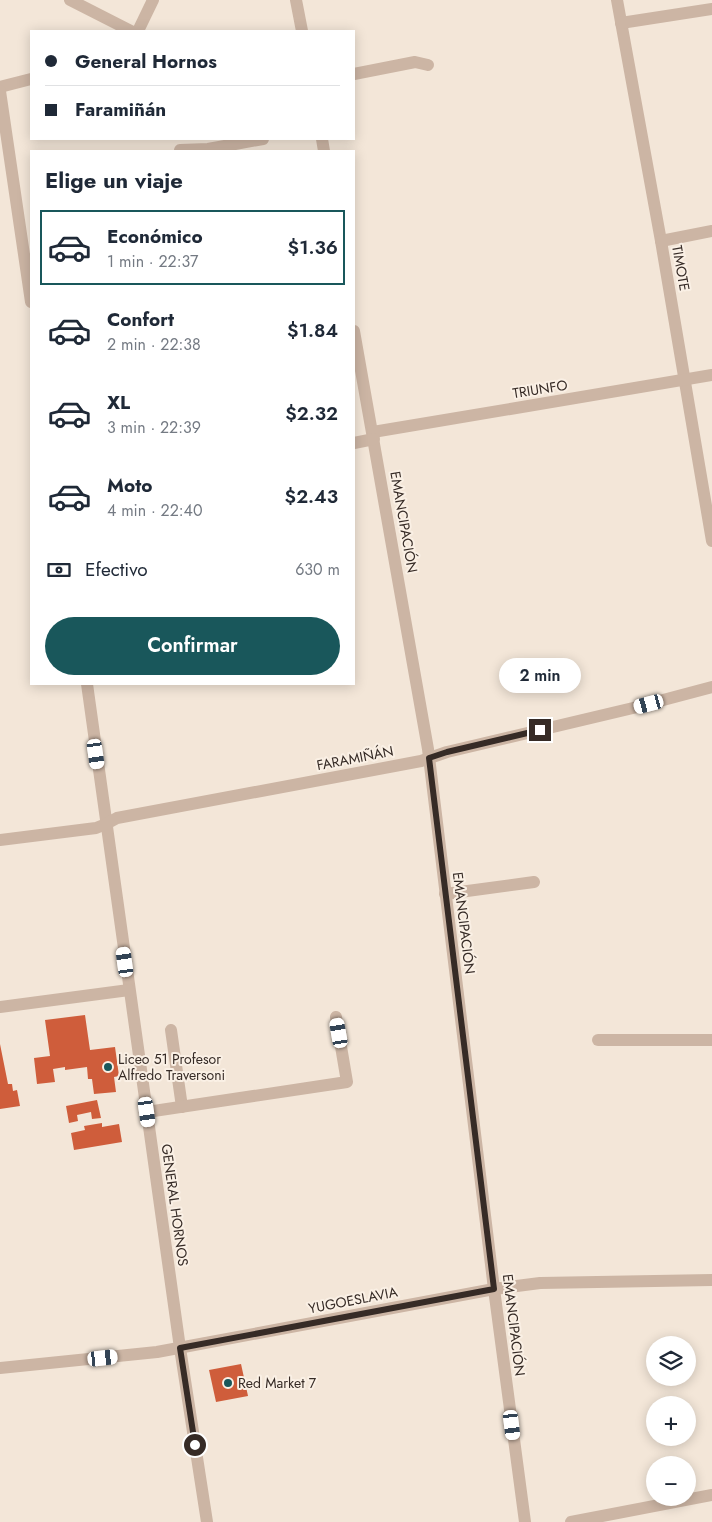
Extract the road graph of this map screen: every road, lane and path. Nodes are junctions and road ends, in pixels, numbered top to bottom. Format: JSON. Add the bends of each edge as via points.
{"nodes":[{"id":1,"x":70,"y":0,"type":"edge"},
{"id":2,"x":153,"y":0,"type":"edge"},
{"id":3,"x":296,"y":0,"type":"edge"},
{"id":4,"x":617,"y":0,"type":"edge"},
{"id":5,"x":712,"y":9,"type":"edge"},
{"id":6,"x":621,"y":23,"type":"junction"},
{"id":7,"x":129,"y":30,"type":"edge"},
{"id":8,"x":138,"y":30,"type":"edge"},
{"id":9,"x":302,"y":30,"type":"edge"},
{"id":10,"x":428,"y":65,"type":"dead end"},
{"id":11,"x":355,"y":74,"type":"edge"},
{"id":12,"x":30,"y":79,"type":"edge"},
{"id":13,"x":0,"y":89,"type":"edge"},
{"id":14,"x":258,"y":140,"type":"edge"},
{"id":15,"x":181,"y":146,"type":"edge"},
{"id":16,"x":712,"y":231,"type":"edge"},
{"id":17,"x":661,"y":241,"type":"junction"},
{"id":18,"x":30,"y":295,"type":"edge"},
{"id":19,"x":355,"y":336,"type":"edge"},
{"id":20,"x":712,"y":375,"type":"edge"},
{"id":21,"x":685,"y":380,"type":"junction"},
{"id":22,"x":373,"y":435,"type":"junction"},
{"id":23,"x":355,"y":443,"type":"edge"},
{"id":24,"x":712,"y":541,"type":"edge"},
{"id":25,"x":86,"y":685,"type":"edge"},
{"id":26,"x":712,"y":687,"type":"edge"},
{"id":27,"x":429,"y":758,"type":"junction"},
{"id":28,"x":106,"y":824,"type":"junction"},
{"id":29,"x":0,"y":840,"type":"edge"},
{"id":30,"x":534,"y":882,"type":"dead end"},
{"id":31,"x":445,"y":894,"type":"junction"},
{"id":32,"x":129,"y":990,"type":"junction"},
{"id":33,"x":0,"y":1007,"type":"edge"},
{"id":34,"x":336,"y":1017,"type":"dead end"},
{"id":35,"x":171,"y":1030,"type":"dead end"},
{"id":36,"x":598,"y":1040,"type":"dead end"},
{"id":37,"x":712,"y":1040,"type":"edge"},
{"id":38,"x":182,"y":1107,"type":"junction"},
{"id":39,"x":147,"y":1112,"type":"junction"},
{"id":40,"x":712,"y":1280,"type":"edge"},
{"id":41,"x":494,"y":1289,"type":"junction"},
{"id":42,"x":180,"y":1348,"type":"junction"},
{"id":43,"x":0,"y":1368,"type":"edge"},
{"id":44,"x":712,"y":1495,"type":"edge"},
{"id":45,"x":206,"y":1522,"type":"edge"},
{"id":46,"x":524,"y":1522,"type":"edge"},
{"id":47,"x":571,"y":1522,"type":"edge"}],
"edges":[{"from":1,"to":7,"type":"street"},
{"from":2,"to":8,"type":"street"},
{"from":3,"to":9,"type":"street"},
{"from":4,"to":6,"type":"street","name":"TIMOTE"},
{"from":5,"to":6,"type":"street"},
{"from":6,"to":17,"type":"street","name":"TIMOTE"},
{"from":10,"to":11,"type":"street","via":[[414,62]]},
{"from":12,"to":13,"type":"street"},
{"from":13,"to":18,"type":"street"},
{"from":14,"to":15,"type":"street","via":[[208,149]]},
{"from":16,"to":17,"type":"street"},
{"from":17,"to":21,"type":"street","name":"TIMOTE"},
{"from":19,"to":22,"type":"street","name":"EMANCIPACIÓN"},
{"from":20,"to":21,"type":"street","name":"TRIUNFO"},
{"from":21,"to":22,"type":"street","name":"TRIUNFO"},
{"from":21,"to":24,"type":"street","name":"TIMOTE"},
{"from":22,"to":23,"type":"street","name":"TRIUNFO"},
{"from":22,"to":27,"type":"street","name":"EMANCIPACIÓN"},
{"from":25,"to":28,"type":"street","name":"GENERAL HORNOS"},
{"from":26,"to":27,"type":"street","name":"FARAMIÑÁN"},
{"from":27,"to":28,"type":"street","name":"FARAMIÑÁN","via":[[117,818]]},
{"from":27,"to":31,"type":"street","name":"EMANCIPACIÓN"},
{"from":28,"to":29,"type":"street","name":"FARAMIÑÁN"},
{"from":28,"to":32,"type":"street","name":"GENERAL HORNOS"},
{"from":30,"to":31,"type":"street"},
{"from":31,"to":41,"type":"street","name":"EMANCIPACIÓN"},
{"from":32,"to":33,"type":"street"},
{"from":32,"to":39,"type":"street","name":"GENERAL HORNOS"},
{"from":34,"to":38,"type":"street","via":[[347,1082]]},
{"from":35,"to":38,"type":"street"},
{"from":36,"to":37,"type":"street"},
{"from":38,"to":39,"type":"street"},
{"from":39,"to":42,"type":"street","name":"GENERAL HORNOS"},
{"from":40,"to":41,"type":"street","name":"YUGOESLAVIA","via":[[540,1283]]},
{"from":41,"to":42,"type":"street","name":"YUGOESLAVIA"},
{"from":41,"to":46,"type":"street","name":"EMANCIPACIÓN"},
{"from":42,"to":43,"type":"street","name":"YUGOESLAVIA"},
{"from":42,"to":45,"type":"street","name":"GENERAL HORNOS"},
{"from":44,"to":47,"type":"street"}]}
